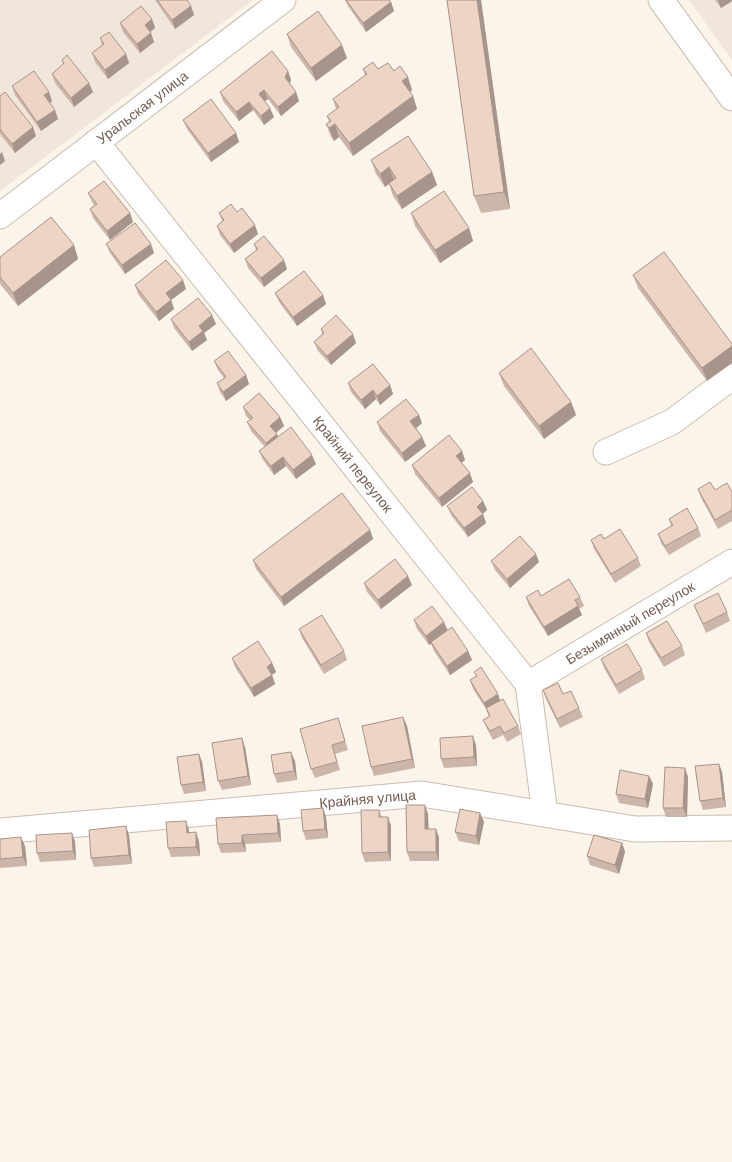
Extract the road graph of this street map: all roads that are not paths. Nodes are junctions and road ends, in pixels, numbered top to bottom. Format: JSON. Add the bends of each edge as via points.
{"nodes":[{"id":1,"x":283,"y":0,"type":"edge"},
{"id":2,"x":664,"y":1,"type":"edge"},
{"id":3,"x":732,"y":98,"type":"edge"},
{"id":4,"x":96,"y":142,"type":"junction"},
{"id":5,"x":0,"y":216,"type":"edge"},
{"id":6,"x":732,"y":377,"type":"edge"},
{"id":7,"x":606,"y":452,"type":"dead end"},
{"id":8,"x":732,"y":562,"type":"edge"},
{"id":9,"x":528,"y":684,"type":"junction"},
{"id":10,"x":546,"y":814,"type":"junction"},
{"id":11,"x":732,"y":828,"type":"edge"},
{"id":12,"x":0,"y":831,"type":"edge"}],
"edges":[{"from":1,"to":4,"type":"street","name":"Уральская улица"},
{"from":2,"to":3,"type":"street"},
{"from":4,"to":5,"type":"street","name":"Уральская улица"},
{"from":4,"to":9,"type":"street","name":"Крайний переулок"},
{"from":6,"to":7,"type":"street","via":[[672,422]]},
{"from":8,"to":9,"type":"street","name":"Безымянный переулок"},
{"from":9,"to":10,"type":"street"},
{"from":10,"to":11,"type":"street","name":"Крайняя улица","via":[[635,829]]},
{"from":10,"to":12,"type":"street","name":"Крайняя улица","via":[[422,794]]}]}
